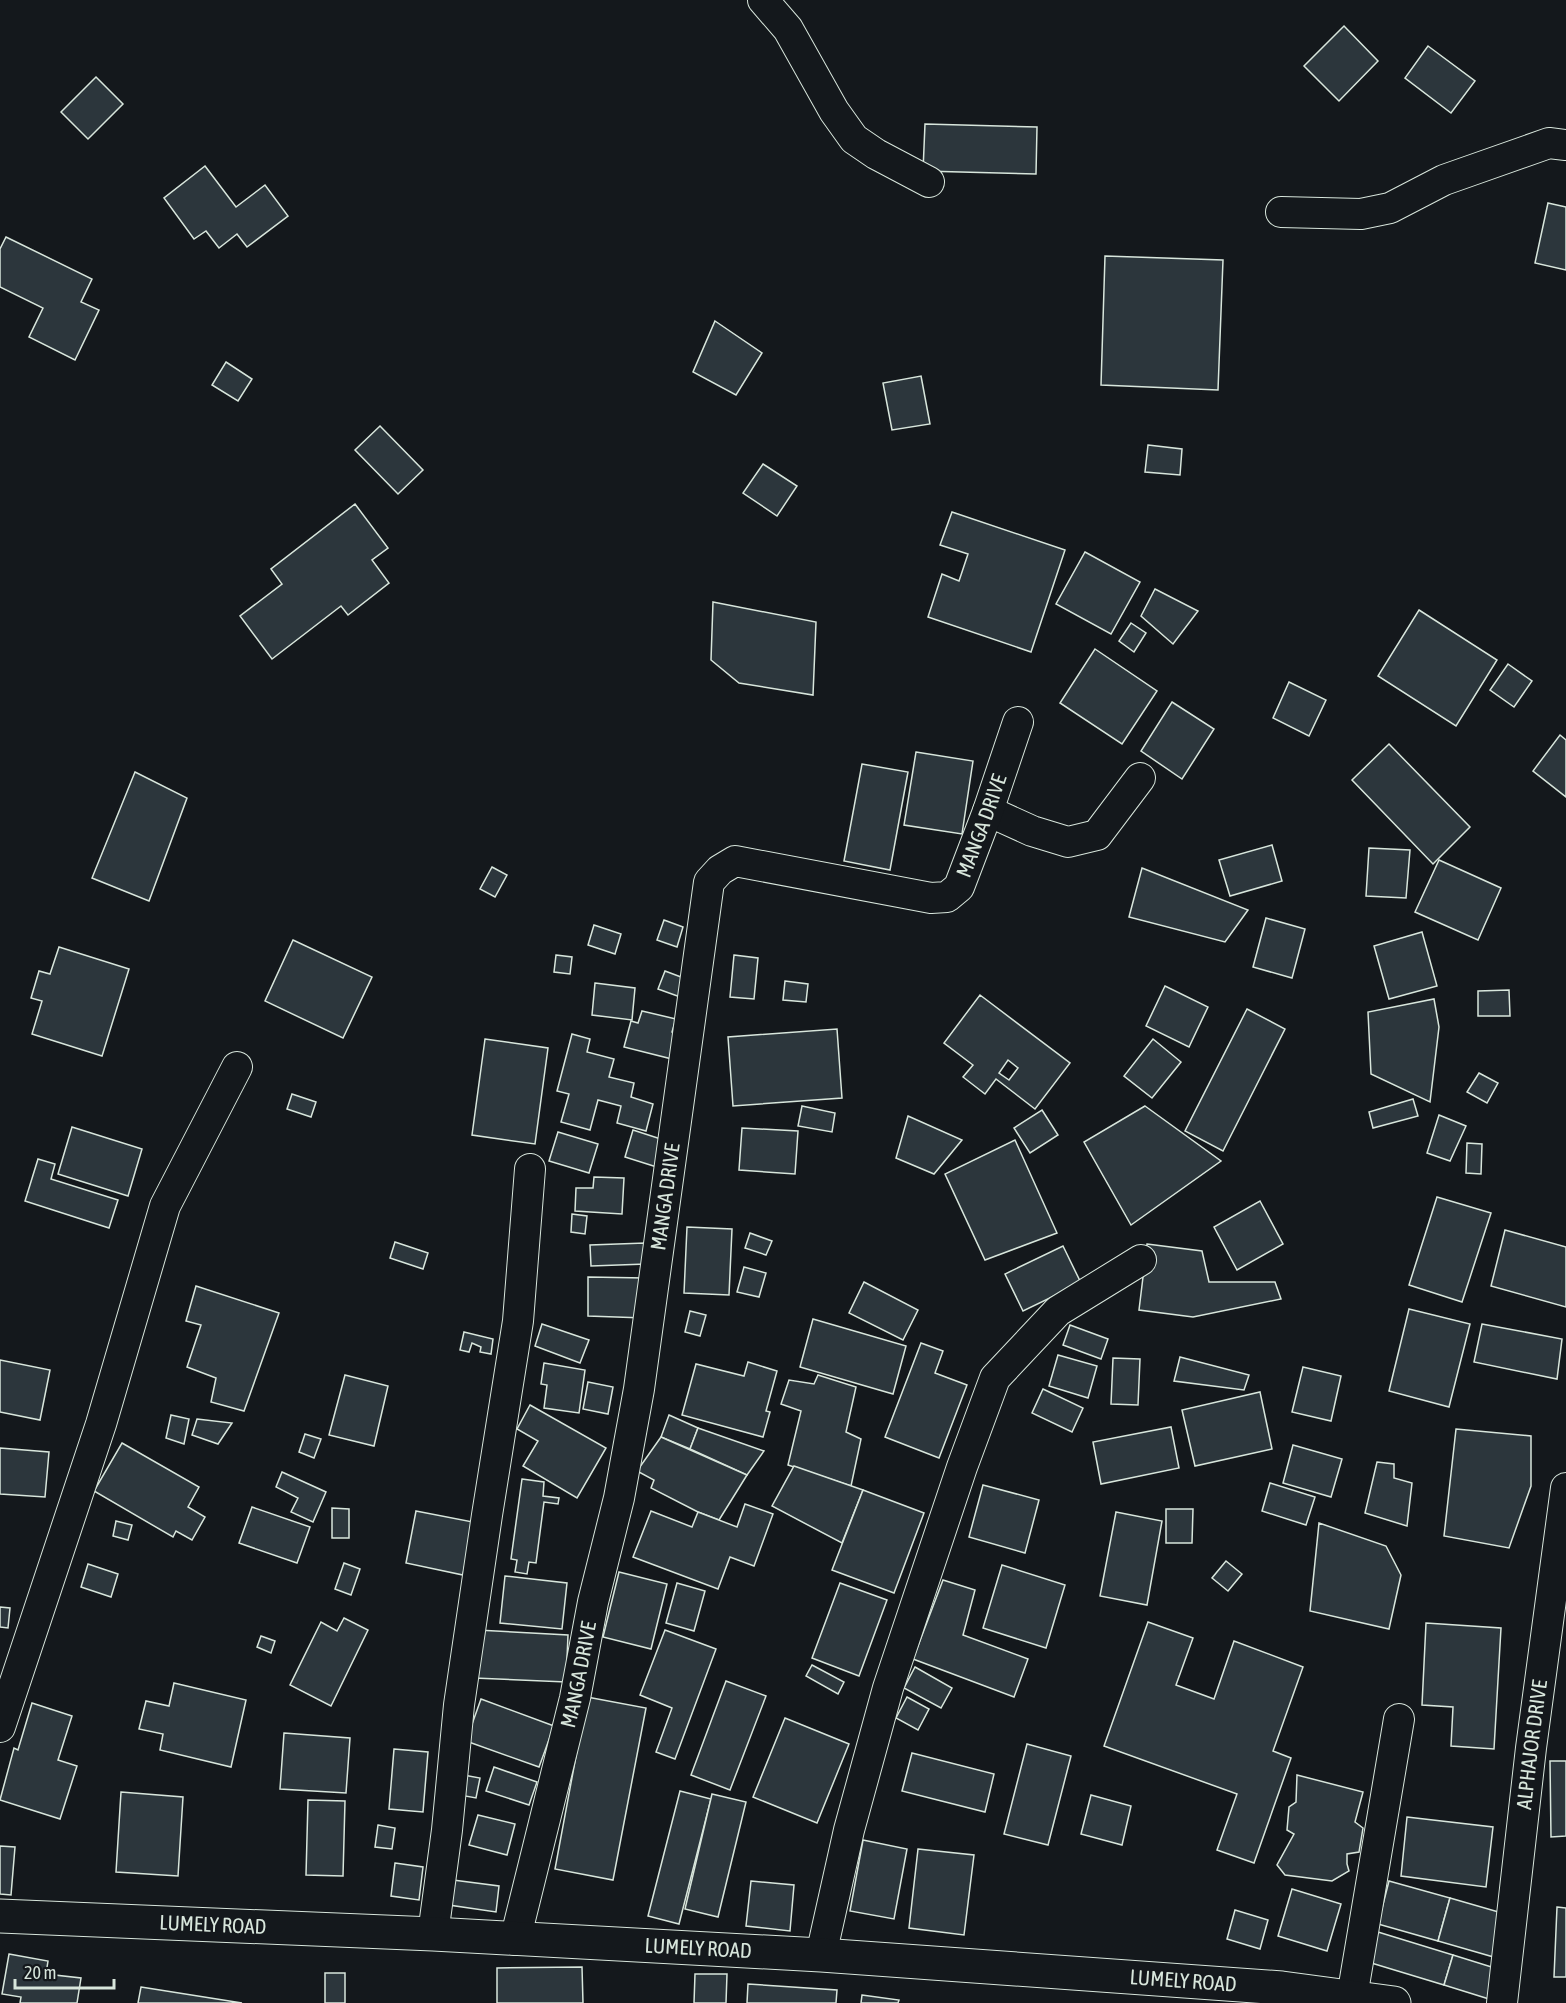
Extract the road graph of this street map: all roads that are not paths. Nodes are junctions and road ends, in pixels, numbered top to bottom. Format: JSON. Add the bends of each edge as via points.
{"nodes":[{"id":1,"x":764,"y":0,"type":"edge"},
{"id":2,"x":1566,"y":145,"type":"edge"},
{"id":3,"x":929,"y":182,"type":"dead end"},
{"id":4,"x":1281,"y":212,"type":"dead end"},
{"id":5,"x":1018,"y":722,"type":"dead end"},
{"id":6,"x":1140,"y":778,"type":"dead end"},
{"id":7,"x":988,"y":811,"type":"junction"},
{"id":8,"x":237,"y":1067,"type":"dead end"},
{"id":9,"x":530,"y":1169,"type":"dead end"},
{"id":10,"x":1142,"y":1260,"type":"dead end"},
{"id":11,"x":1566,"y":1488,"type":"edge"},
{"id":12,"x":1399,"y":1719,"type":"dead end"},
{"id":13,"x":0,"y":1727,"type":"edge"},
{"id":14,"x":0,"y":1916,"type":"edge"},
{"id":15,"x":433,"y":1934,"type":"junction"},
{"id":16,"x":515,"y":1940,"type":"junction"},
{"id":17,"x":820,"y":1955,"type":"junction"},
{"id":18,"x":1352,"y":1997,"type":"junction"},
{"id":19,"x":1394,"y":2003,"type":"edge"},
{"id":20,"x":1502,"y":2003,"type":"edge"}],
"edges":[{"from":1,"to":3,"type":"street","via":[[788,29],[834,111],[855,139]]},
{"from":2,"to":4,"type":"street","via":[[1549,143],[1444,180],[1390,208],[1336,215]]},
{"from":5,"to":7,"type":"street","name":"MANGA DRIVE"},
{"from":6,"to":7,"type":"street","via":[[1097,835],[1068,842]]},
{"from":7,"to":16,"type":"street","name":"MANGA DRIVE","via":[[959,887],[947,897],[735,861],[709,882],[639,1389],[575,1698]]},
{"from":8,"to":13,"type":"street","via":[[165,1206],[101,1424]]},
{"from":9,"to":15,"type":"street","via":[[518,1321],[459,1705]]},
{"from":10,"to":17,"type":"street","via":[[1058,1311],[995,1378],[888,1688]]},
{"from":11,"to":20,"type":"street","name":"ALPHAJOR DRIVE"},
{"from":12,"to":18,"type":"street"},
{"from":14,"to":15,"type":"street","name":"LUMELY ROAD"},
{"from":15,"to":16,"type":"street","name":"LUMELY ROAD"},
{"from":16,"to":17,"type":"street","name":"LUMELY ROAD"},
{"from":17,"to":18,"type":"street","name":"LUMELY ROAD","via":[[1282,1988]]},
{"from":18,"to":19,"type":"street","name":"LUMELY ROAD"}]}
